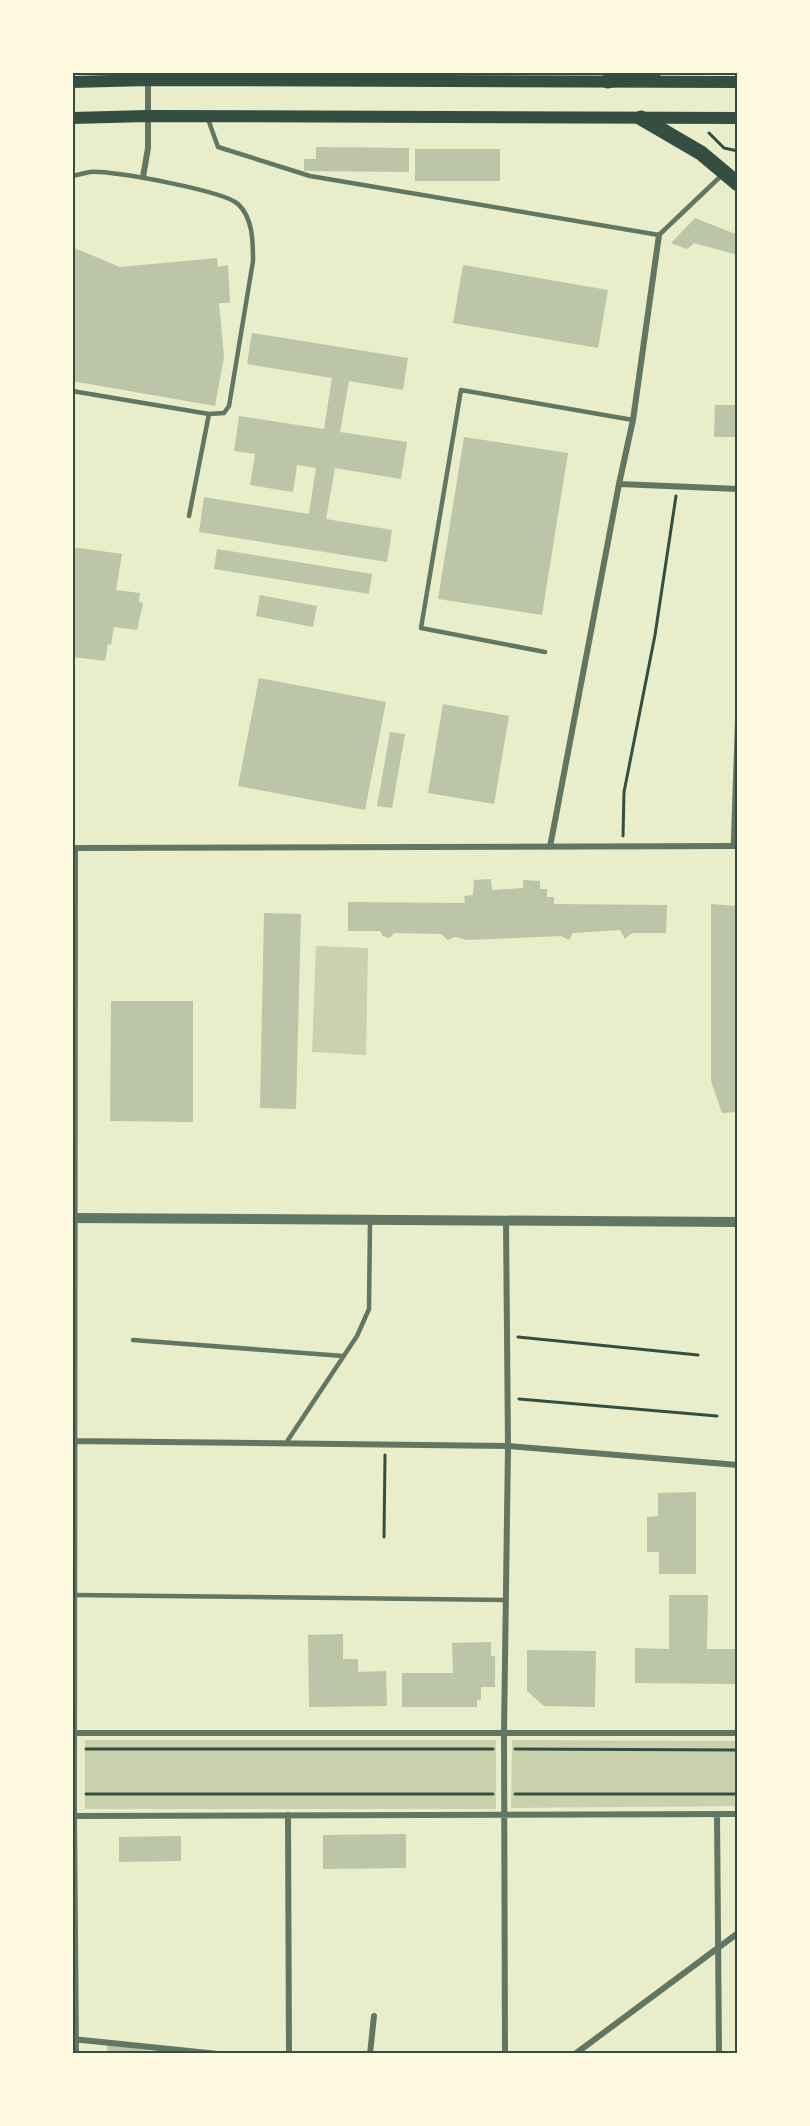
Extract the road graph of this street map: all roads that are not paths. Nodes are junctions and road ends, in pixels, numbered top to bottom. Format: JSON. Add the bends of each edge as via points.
{"nodes":[{"id":1,"x":654,"y":72,"type":"edge"},
{"id":2,"x":186,"y":76,"type":"edge"},
{"id":3,"x":222,"y":76,"type":"edge"},
{"id":4,"x":513,"y":77,"type":"edge"},
{"id":5,"x":148,"y":80,"type":"junction"},
{"id":6,"x":608,"y":81,"type":"junction"},
{"id":7,"x":72,"y":82,"type":"edge"},
{"id":8,"x":738,"y":82,"type":"edge"},
{"id":9,"x":147,"y":116,"type":"junction"},
{"id":10,"x":207,"y":116,"type":"junction"},
{"id":11,"x":72,"y":118,"type":"edge"},
{"id":12,"x":641,"y":118,"type":"junction"},
{"id":13,"x":738,"y":118,"type":"edge"},
{"id":14,"x":724,"y":172,"type":"junction"},
{"id":15,"x":72,"y":176,"type":"edge"},
{"id":16,"x":143,"y":177,"type":"junction"},
{"id":17,"x":738,"y":184,"type":"edge"},
{"id":18,"x":659,"y":235,"type":"junction"},
{"id":19,"x":72,"y":391,"type":"edge"},
{"id":20,"x":209,"y":414,"type":"junction"},
{"id":21,"x":633,"y":420,"type":"junction"},
{"id":22,"x":619,"y":484,"type":"junction"},
{"id":23,"x":738,"y":489,"type":"edge"},
{"id":24,"x":189,"y":516,"type":"dead end"},
{"id":25,"x":545,"y":652,"type":"dead end"},
{"id":26,"x":738,"y":697,"type":"edge"},
{"id":27,"x":736,"y":846,"type":"edge"},
{"id":28,"x":550,"y":847,"type":"junction"},
{"id":29,"x":73,"y":848,"type":"edge"},
{"id":30,"x":74,"y":1076,"type":"edge"},
{"id":31,"x":73,"y":1218,"type":"edge"},
{"id":32,"x":369,"y":1221,"type":"junction"},
{"id":33,"x":738,"y":1221,"type":"edge"},
{"id":34,"x":506,"y":1222,"type":"junction"},
{"id":35,"x":133,"y":1340,"type":"dead end"},
{"id":36,"x":344,"y":1356,"type":"junction"},
{"id":37,"x":73,"y":1441,"type":"edge"},
{"id":38,"x":286,"y":1443,"type":"junction"},
{"id":39,"x":508,"y":1446,"type":"junction"},
{"id":40,"x":738,"y":1465,"type":"edge"},
{"id":41,"x":74,"y":1595,"type":"junction"},
{"id":42,"x":506,"y":1600,"type":"junction"},
{"id":43,"x":73,"y":1733,"type":"edge"},
{"id":44,"x":504,"y":1733,"type":"junction"},
{"id":45,"x":738,"y":1733,"type":"edge"},
{"id":46,"x":717,"y":1814,"type":"junction"},
{"id":47,"x":738,"y":1814,"type":"edge"},
{"id":48,"x":73,"y":1815,"type":"edge"},
{"id":49,"x":288,"y":1815,"type":"junction"},
{"id":50,"x":504,"y":1815,"type":"junction"},
{"id":51,"x":738,"y":1933,"type":"edge"},
{"id":52,"x":718,"y":1947,"type":"junction"},
{"id":53,"x":374,"y":2016,"type":"dead end"},
{"id":54,"x":74,"y":2039,"type":"edge"},
{"id":55,"x":76,"y":2054,"type":"edge"},
{"id":56,"x":218,"y":2054,"type":"edge"},
{"id":57,"x":289,"y":2054,"type":"edge"},
{"id":58,"x":370,"y":2054,"type":"edge"},
{"id":59,"x":504,"y":2054,"type":"edge"},
{"id":60,"x":575,"y":2054,"type":"edge"},
{"id":61,"x":719,"y":2054,"type":"edge"}],
"edges":[{"from":1,"to":6,"type":"main road"},
{"from":2,"to":3,"type":"main road"},
{"from":2,"to":5,"type":"main road"},
{"from":3,"to":4,"type":"main road"},
{"from":4,"to":6,"type":"main road"},
{"from":5,"to":7,"type":"main road"},
{"from":5,"to":9,"type":"street"},
{"from":6,"to":8,"type":"main road"},
{"from":9,"to":10,"type":"main road"},
{"from":9,"to":11,"type":"main road"},
{"from":9,"to":16,"type":"street","via":[[148,148]]},
{"from":10,"to":12,"type":"main road"},
{"from":10,"to":18,"type":"lane","via":[[218,147],[310,176]]},
{"from":12,"to":13,"type":"main road"},
{"from":12,"to":14,"type":"main road","via":[[701,153]]},
{"from":14,"to":17,"type":"main road"},
{"from":14,"to":18,"type":"lane"},
{"from":15,"to":16,"type":"lane","via":[[92,172]]},
{"from":16,"to":20,"type":"lane","via":[[220,196],[238,204],[248,219],[253,261],[229,406],[224,413]]},
{"from":18,"to":21,"type":"street"},
{"from":19,"to":20,"type":"lane"},
{"from":20,"to":24,"type":"lane"},
{"from":21,"to":22,"type":"street"},
{"from":21,"to":25,"type":"lane","via":[[461,390],[421,628]]},
{"from":22,"to":23,"type":"street"},
{"from":22,"to":28,"type":"street"},
{"from":26,"to":27,"type":"lane"},
{"from":27,"to":28,"type":"street"},
{"from":28,"to":29,"type":"street"},
{"from":29,"to":30,"type":"street"},
{"from":30,"to":31,"type":"street"},
{"from":31,"to":32,"type":"street"},
{"from":31,"to":37,"type":"street"},
{"from":32,"to":34,"type":"street"},
{"from":32,"to":36,"type":"lane","via":[[369,1309]]},
{"from":33,"to":34,"type":"street"},
{"from":34,"to":39,"type":"street"},
{"from":35,"to":36,"type":"lane"},
{"from":36,"to":38,"type":"lane"},
{"from":37,"to":38,"type":"street"},
{"from":37,"to":41,"type":"street"},
{"from":38,"to":39,"type":"street"},
{"from":39,"to":40,"type":"street"},
{"from":39,"to":42,"type":"street"},
{"from":41,"to":42,"type":"lane"},
{"from":41,"to":43,"type":"street"},
{"from":42,"to":44,"type":"street"},
{"from":43,"to":44,"type":"street"},
{"from":43,"to":48,"type":"street"},
{"from":44,"to":45,"type":"street"},
{"from":44,"to":50,"type":"street"},
{"from":46,"to":47,"type":"street"},
{"from":46,"to":50,"type":"street"},
{"from":46,"to":52,"type":"street"},
{"from":48,"to":49,"type":"street"},
{"from":48,"to":54,"type":"street"},
{"from":49,"to":50,"type":"street"},
{"from":49,"to":57,"type":"street"},
{"from":50,"to":59,"type":"street"},
{"from":51,"to":52,"type":"street"},
{"from":52,"to":60,"type":"street"},
{"from":52,"to":61,"type":"street"},
{"from":53,"to":58,"type":"street"},
{"from":54,"to":55,"type":"street"},
{"from":54,"to":56,"type":"street"}]}
